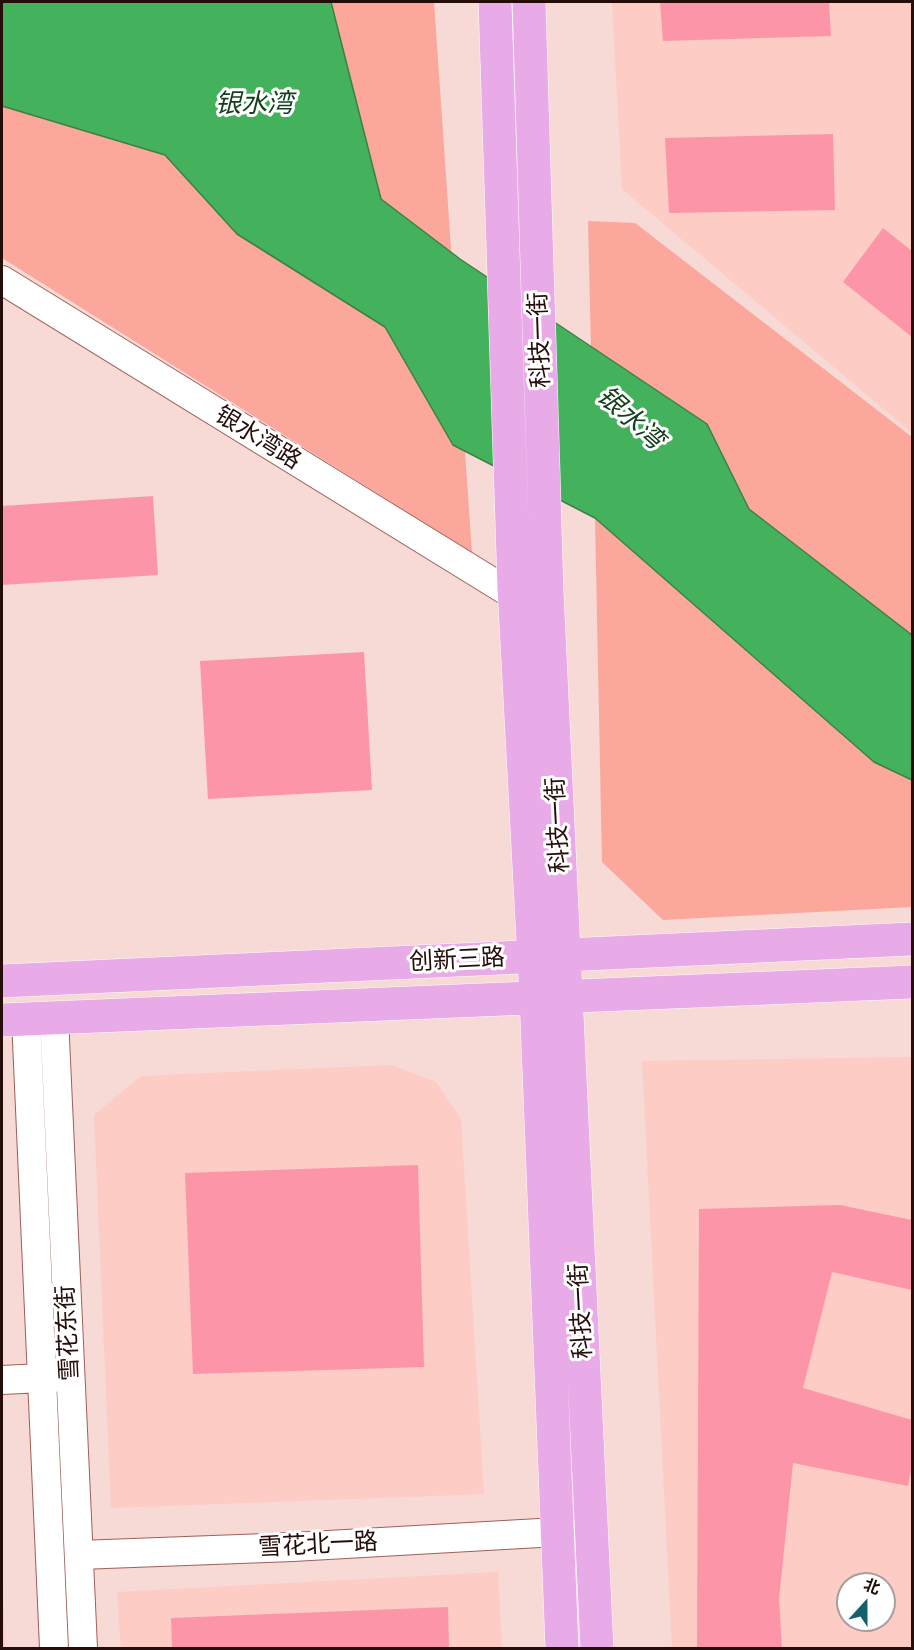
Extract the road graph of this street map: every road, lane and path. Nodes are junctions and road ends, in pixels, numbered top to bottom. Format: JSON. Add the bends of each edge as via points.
{"nodes":[{"id":1,"x":495,"y":2,"type":"edge"},
{"id":2,"x":529,"y":2,"type":"edge"},
{"id":3,"x":2,"y":280,"type":"edge"},
{"id":4,"x":515,"y":592,"type":"junction"},
{"id":5,"x":912,"y":939,"type":"edge"},
{"id":6,"x":549,"y":956,"type":"junction"},
{"id":7,"x":2,"y":981,"type":"edge"},
{"id":8,"x":912,"y":982,"type":"edge"},
{"id":9,"x":551,"y":997,"type":"junction"},
{"id":10,"x":27,"y":1019,"type":"edge"},
{"id":11,"x":56,"y":1377,"type":"junction"},
{"id":12,"x":2,"y":1380,"type":"edge"},
{"id":13,"x":557,"y":1532,"type":"junction"},
{"id":14,"x":79,"y":1556,"type":"junction"},
{"id":15,"x":54,"y":1648,"type":"edge"},
{"id":16,"x":83,"y":1648,"type":"edge"},
{"id":17,"x":562,"y":1648,"type":"edge"},
{"id":18,"x":597,"y":1648,"type":"edge"}],
"edges":[{"from":1,"to":4,"type":"main road","name":"科技一街"},
{"from":2,"to":6,"type":"main road","name":"科技一街","via":[[547,591]]},
{"from":3,"to":4,"type":"street","name":"银水湾路"},
{"from":4,"to":6,"type":"main road","name":"科技一街"},
{"from":5,"to":6,"type":"main road","name":"创新三路"},
{"from":6,"to":7,"type":"main road","name":"创新三路"},
{"from":6,"to":9,"type":"main road","name":"科技一街"},
{"from":8,"to":9,"type":"main road","name":"创新三路"},
{"from":9,"to":10,"type":"main road","name":"创新三路"},
{"from":9,"to":13,"type":"main road","name":"科技一街"},
{"from":9,"to":18,"type":"main road","name":"科技一街"},
{"from":10,"to":11,"type":"street","name":"雪花东街"},
{"from":11,"to":12,"type":"street"},
{"from":11,"to":14,"type":"street","name":"雪花东街"},
{"from":11,"to":15,"type":"street","name":"雪花东街"},
{"from":13,"to":14,"type":"street","name":"雪花北一路"},
{"from":13,"to":17,"type":"main road","name":"科技一街"},
{"from":14,"to":16,"type":"street","name":"雪花东街"}]}
